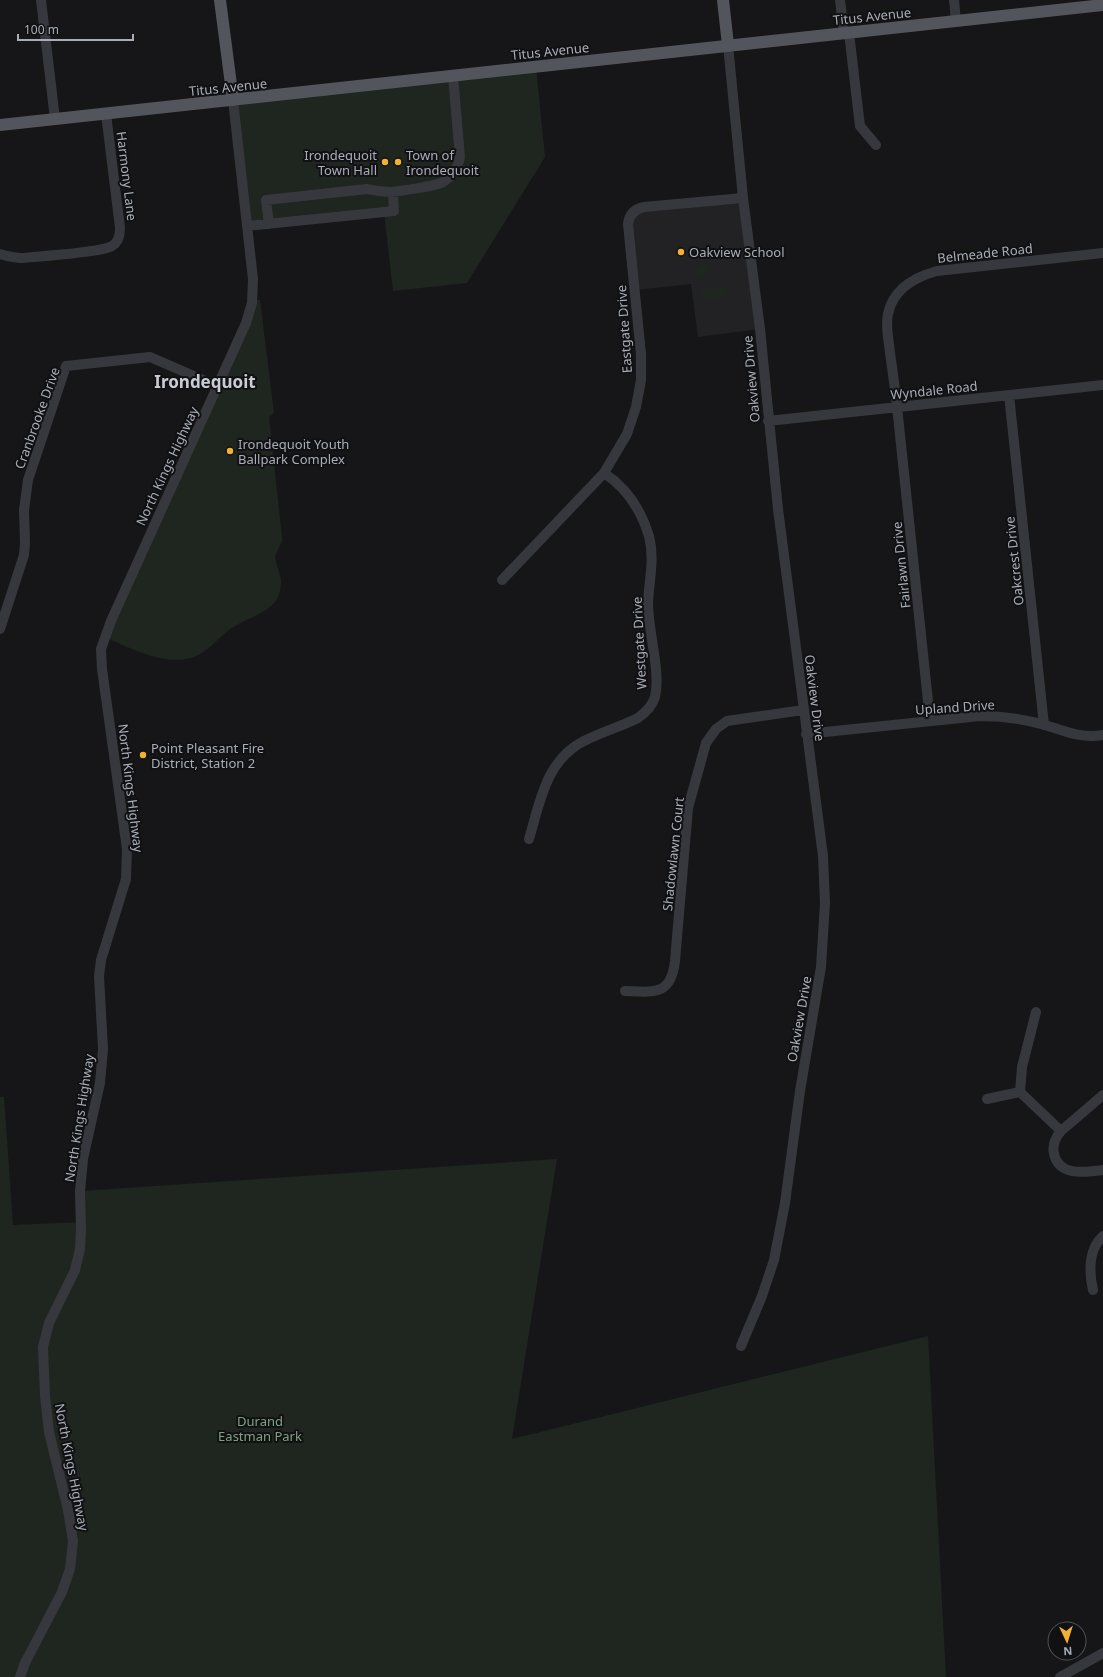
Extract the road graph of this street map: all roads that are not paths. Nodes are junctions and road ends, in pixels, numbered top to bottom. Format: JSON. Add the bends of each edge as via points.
{"nodes":[{"id":1,"x":41,"y":0,"type":"edge"},
{"id":2,"x":220,"y":0,"type":"edge"},
{"id":3,"x":723,"y":0,"type":"edge"},
{"id":4,"x":840,"y":0,"type":"edge"},
{"id":5,"x":954,"y":0,"type":"edge"},
{"id":6,"x":1103,"y":5,"type":"edge"},
{"id":7,"x":956,"y":21,"type":"junction"},
{"id":8,"x":846,"y":33,"type":"junction"},
{"id":9,"x":728,"y":45,"type":"junction"},
{"id":10,"x":453,"y":76,"type":"junction"},
{"id":11,"x":233,"y":100,"type":"junction"},
{"id":12,"x":106,"y":114,"type":"junction"},
{"id":13,"x":55,"y":119,"type":"junction"},
{"id":14,"x":0,"y":125,"type":"edge"},
{"id":15,"x":876,"y":145,"type":"dead end"},
{"id":16,"x":393,"y":192,"type":"junction"},
{"id":17,"x":742,"y":198,"type":"junction"},
{"id":18,"x":269,"y":224,"type":"junction"},
{"id":19,"x":247,"y":226,"type":"junction"},
{"id":20,"x":0,"y":254,"type":"edge"},
{"id":21,"x":1103,"y":254,"type":"edge"},
{"id":22,"x":1103,"y":384,"type":"edge"},
{"id":23,"x":217,"y":386,"type":"junction"},
{"id":24,"x":1009,"y":395,"type":"junction"},
{"id":25,"x":897,"y":407,"type":"junction"},
{"id":26,"x":768,"y":421,"type":"junction"},
{"id":27,"x":604,"y":473,"type":"junction"},
{"id":28,"x":502,"y":580,"type":"dead end"},
{"id":29,"x":0,"y":629,"type":"edge"},
{"id":30,"x":803,"y":710,"type":"junction"},
{"id":31,"x":930,"y":720,"type":"junction"},
{"id":32,"x":1044,"y":725,"type":"junction"},
{"id":33,"x":806,"y":734,"type":"junction"},
{"id":34,"x":1103,"y":735,"type":"edge"},
{"id":35,"x":529,"y":839,"type":"dead end"},
{"id":36,"x":625,"y":991,"type":"dead end"},
{"id":37,"x":1036,"y":1012,"type":"dead end"},
{"id":38,"x":1020,"y":1092,"type":"junction"},
{"id":39,"x":1103,"y":1095,"type":"edge"},
{"id":40,"x":987,"y":1099,"type":"dead end"},
{"id":41,"x":1061,"y":1131,"type":"junction"},
{"id":42,"x":1103,"y":1170,"type":"edge"},
{"id":43,"x":1103,"y":1236,"type":"edge"},
{"id":44,"x":1093,"y":1290,"type":"dead end"},
{"id":45,"x":741,"y":1346,"type":"dead end"},
{"id":46,"x":1103,"y":1653,"type":"edge"},
{"id":47,"x":20,"y":1677,"type":"edge"},
{"id":48,"x":1060,"y":1677,"type":"edge"}],
"edges":[{"from":1,"to":13,"type":"street"},
{"from":2,"to":11,"type":"main road"},
{"from":3,"to":9,"type":"main road"},
{"from":4,"to":8,"type":"street"},
{"from":5,"to":7,"type":"street"},
{"from":6,"to":7,"type":"main road","name":"Titus Avenue"},
{"from":7,"to":8,"type":"main road","name":"Titus Avenue"},
{"from":8,"to":9,"type":"main road","name":"Titus Avenue"},
{"from":8,"to":15,"type":"street","via":[[860,126]]},
{"from":9,"to":10,"type":"main road","name":"Titus Avenue"},
{"from":9,"to":17,"type":"street","name":"Oakview Drive"},
{"from":10,"to":11,"type":"main road","name":"Titus Avenue"},
{"from":10,"to":16,"type":"street","via":[[460,157],[456,169],[443,183],[436,186]]},
{"from":11,"to":12,"type":"main road","name":"Titus Avenue"},
{"from":11,"to":19,"type":"street","name":"North Kings Highway"},
{"from":12,"to":13,"type":"main road","name":"Titus Avenue"},
{"from":12,"to":20,"type":"street","name":"Harmony Lane","via":[[120,228],[120,236],[116,242],[105,249],[37,257],[20,258]]},
{"from":13,"to":14,"type":"main road","name":"Titus Avenue"},
{"from":16,"to":18,"type":"street","via":[[394,211]]},
{"from":16,"to":18,"type":"street","via":[[367,189],[266,200]]},
{"from":17,"to":26,"type":"street","name":"Oakview Drive","via":[[760,329]]},
{"from":17,"to":27,"type":"street","name":"Eastgate Drive","via":[[644,207],[635,210],[630,216],[628,224],[641,354],[641,380],[627,434]]},
{"from":18,"to":19,"type":"street"},
{"from":19,"to":23,"type":"street","name":"North Kings Highway","via":[[253,284],[252,303]]},
{"from":21,"to":25,"type":"street","name":"Belmeade Road","via":[[945,270],[909,282],[895,297],[887,321]]},
{"from":22,"to":24,"type":"street","name":"Wyndale Road"},
{"from":23,"to":29,"type":"street","name":"Cranbrooke Drive","via":[[150,357],[66,366],[28,480],[24,510],[24,555]]},
{"from":23,"to":47,"type":"street","name":"North Kings Highway","via":[[133,571],[101,649],[127,849],[126,879],[99,976],[103,1049],[100,1083],[83,1159],[80,1249],[75,1270],[49,1323],[43,1347],[49,1432],[68,1510],[72,1540],[70,1569],[62,1592]]},
{"from":24,"to":25,"type":"street","name":"Wyndale Road"},
{"from":24,"to":32,"type":"street","name":"Oakcrest Drive"},
{"from":25,"to":26,"type":"street","name":"Wyndale Road"},
{"from":25,"to":31,"type":"street","name":"Fairlawn Drive"},
{"from":26,"to":30,"type":"street","name":"Oakview Drive"},
{"from":27,"to":28,"type":"street","name":"Eastgate Drive"},
{"from":27,"to":35,"type":"street","name":"Westgate Drive","via":[[618,484],[634,503],[645,525],[650,543],[653,560],[648,604],[656,678],[654,698],[645,713],[638,718],[583,741],[558,762],[547,781]]},
{"from":30,"to":33,"type":"street","name":"Oakview Drive"},
{"from":30,"to":36,"type":"street","name":"Shadowlawn Court","via":[[727,721],[720,724],[710,735],[688,808],[672,977],[669,983],[658,990]]},
{"from":31,"to":32,"type":"street","name":"Upland Drive","via":[[991,716]]},
{"from":31,"to":33,"type":"street","name":"Upland Drive"},
{"from":32,"to":34,"type":"street","name":"Upland Drive","via":[[1079,736]]},
{"from":33,"to":45,"type":"street","name":"Oakview Drive","via":[[824,871],[825,924],[821,967],[778,1246],[762,1296]]},
{"from":37,"to":38,"type":"street","via":[[1022,1067]]},
{"from":38,"to":40,"type":"street"},
{"from":38,"to":41,"type":"street"},
{"from":39,"to":41,"type":"street"},
{"from":41,"to":42,"type":"street","via":[[1056,1137],[1053,1152],[1059,1165],[1074,1172]]},
{"from":43,"to":44,"type":"street","via":[[1096,1244],[1089,1272]]},
{"from":46,"to":48,"type":"street"}]}
